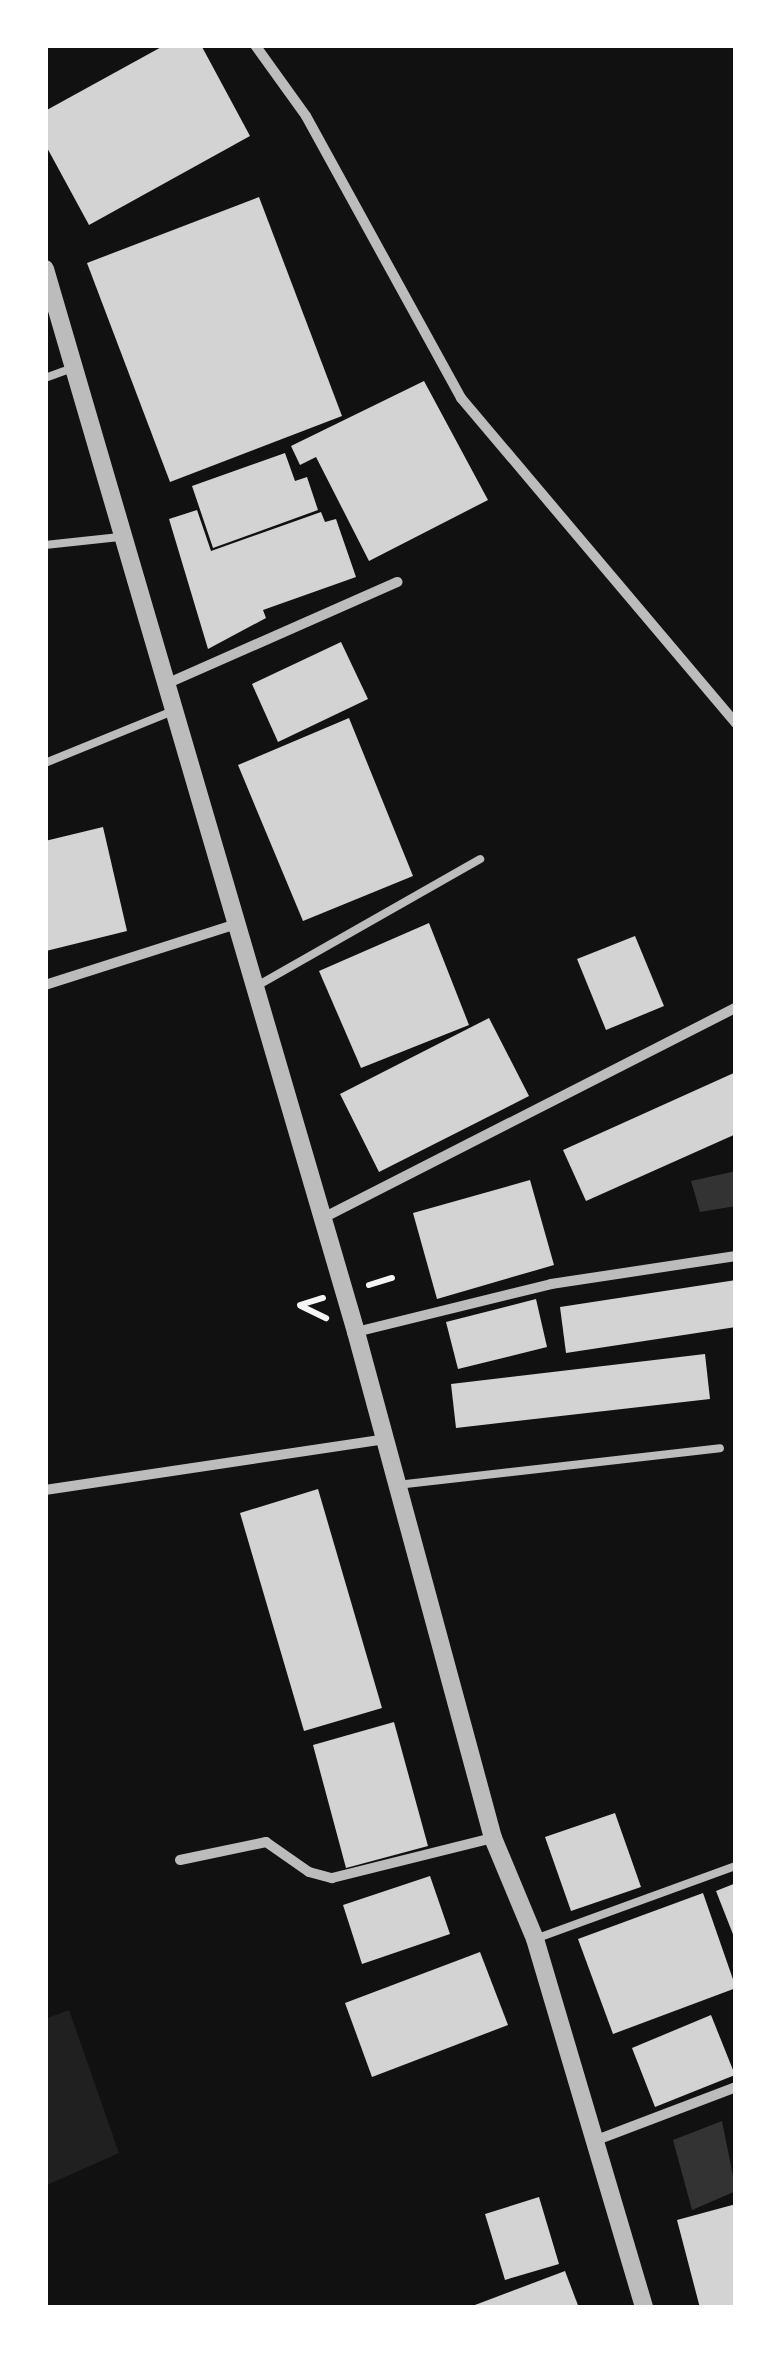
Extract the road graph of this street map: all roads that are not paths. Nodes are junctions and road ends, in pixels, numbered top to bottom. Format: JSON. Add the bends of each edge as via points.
{"nodes":[{"id":1,"x":255,"y":45,"type":"edge"},
{"id":2,"x":45,"y":269,"type":"edge"},
{"id":3,"x":73,"y":368,"type":"junction"},
{"id":4,"x":45,"y":378,"type":"edge"},
{"id":5,"x":124,"y":536,"type":"junction"},
{"id":6,"x":45,"y":545,"type":"edge"},
{"id":7,"x":397,"y":582,"type":"dead end"},
{"id":8,"x":166,"y":684,"type":"junction"},
{"id":9,"x":174,"y":711,"type":"junction"},
{"id":10,"x":736,"y":724,"type":"edge"},
{"id":11,"x":45,"y":764,"type":"edge"},
{"id":12,"x":480,"y":859,"type":"dead end"},
{"id":13,"x":236,"y":924,"type":"junction"},
{"id":14,"x":45,"y":985,"type":"edge"},
{"id":15,"x":255,"y":988,"type":"junction"},
{"id":16,"x":736,"y":1008,"type":"edge"},
{"id":17,"x":323,"y":1218,"type":"junction"},
{"id":18,"x":736,"y":1256,"type":"edge"},
{"id":19,"x":356,"y":1332,"type":"junction"},
{"id":20,"x":380,"y":1440,"type":"junction"},
{"id":21,"x":720,"y":1448,"type":"dead end"},
{"id":22,"x":393,"y":1486,"type":"junction"},
{"id":23,"x":45,"y":1490,"type":"edge"},
{"id":24,"x":493,"y":1838,"type":"junction"},
{"id":25,"x":180,"y":1860,"type":"dead end"},
{"id":26,"x":736,"y":1866,"type":"edge"},
{"id":27,"x":535,"y":1938,"type":"junction"},
{"id":28,"x":736,"y":2087,"type":"edge"},
{"id":29,"x":593,"y":2142,"type":"junction"},
{"id":30,"x":644,"y":2308,"type":"edge"}],
"edges":[{"from":1,"to":10,"type":"street","via":[[306,116],[461,398]]},
{"from":2,"to":3,"type":"street"},
{"from":3,"to":4,"type":"lane"},
{"from":3,"to":5,"type":"street"},
{"from":5,"to":6,"type":"lane"},
{"from":5,"to":8,"type":"street"},
{"from":7,"to":8,"type":"street"},
{"from":8,"to":9,"type":"street"},
{"from":9,"to":11,"type":"lane"},
{"from":9,"to":13,"type":"street"},
{"from":12,"to":15,"type":"lane"},
{"from":13,"to":14,"type":"street"},
{"from":13,"to":15,"type":"street"},
{"from":15,"to":17,"type":"street"},
{"from":16,"to":17,"type":"street"},
{"from":17,"to":19,"type":"street"},
{"from":18,"to":19,"type":"street","via":[[551,1284]]},
{"from":19,"to":20,"type":"street"},
{"from":20,"to":22,"type":"street"},
{"from":20,"to":23,"type":"street"},
{"from":21,"to":22,"type":"lane"},
{"from":22,"to":24,"type":"street"},
{"from":24,"to":25,"type":"street","via":[[332,1878],[309,1872],[266,1842]]},
{"from":24,"to":27,"type":"street"},
{"from":26,"to":27,"type":"lane"},
{"from":27,"to":29,"type":"street"},
{"from":28,"to":29,"type":"street"},
{"from":29,"to":30,"type":"street"}]}
